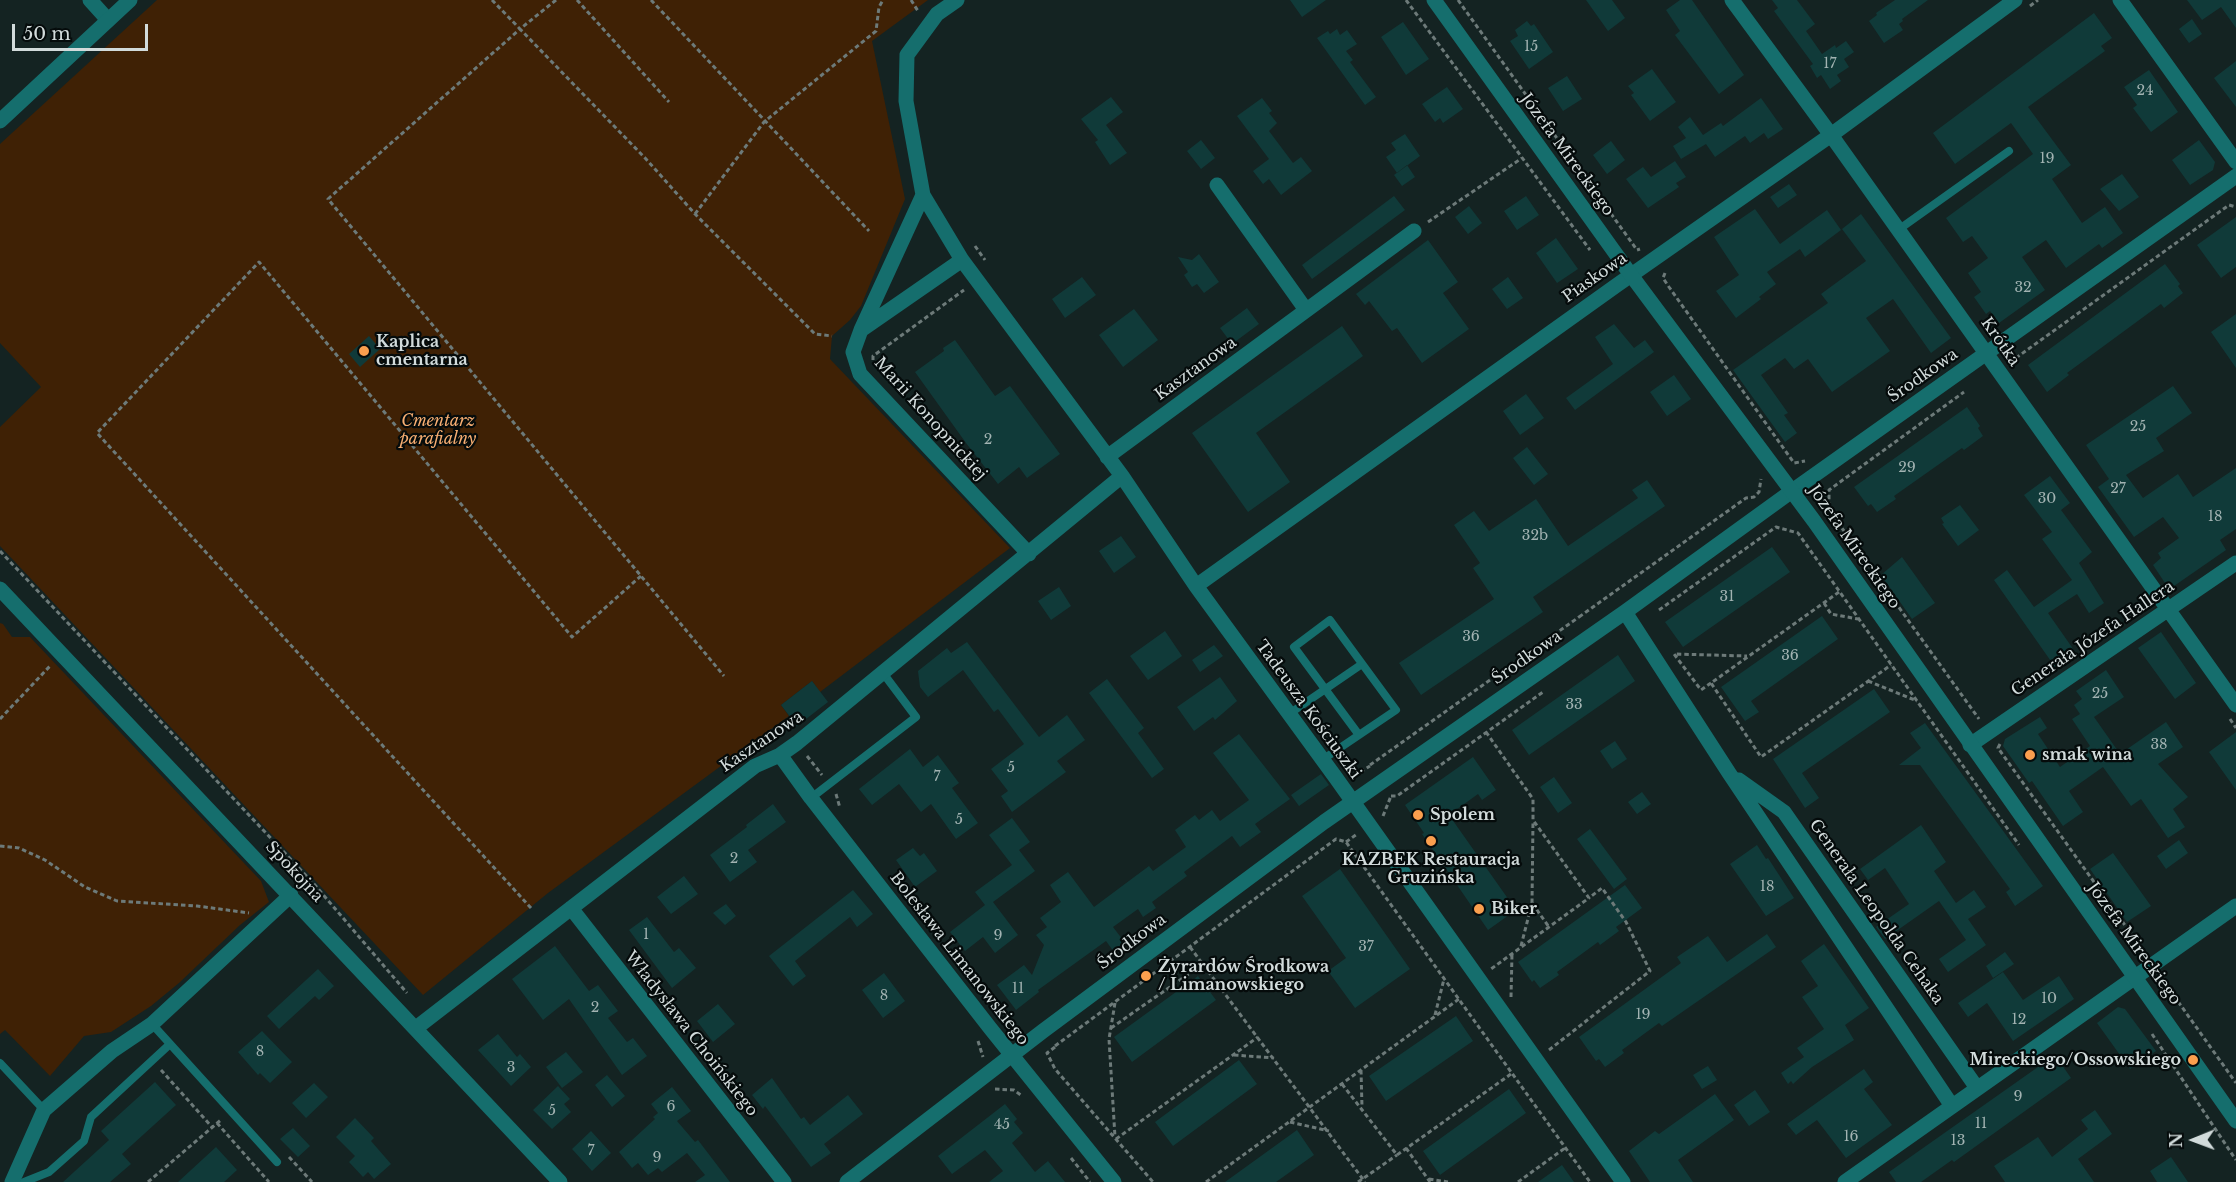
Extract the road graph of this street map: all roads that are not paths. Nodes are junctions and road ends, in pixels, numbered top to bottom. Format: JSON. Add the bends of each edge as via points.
{"nodes":[{"id":1,"x":90,"y":0,"type":"edge"},
{"id":2,"x":130,"y":0,"type":"edge"},
{"id":3,"x":957,"y":0,"type":"edge"},
{"id":4,"x":1434,"y":0,"type":"edge"},
{"id":5,"x":1732,"y":0,"type":"edge"},
{"id":6,"x":2015,"y":0,"type":"edge"},
{"id":7,"x":2120,"y":0,"type":"edge"},
{"id":8,"x":108,"y":20,"type":"junction"},
{"id":9,"x":0,"y":121,"type":"edge"},
{"id":10,"x":1831,"y":135,"type":"junction"},
{"id":11,"x":2009,"y":150,"type":"dead end"},
{"id":12,"x":2236,"y":162,"type":"edge"},
{"id":13,"x":2236,"y":176,"type":"edge"},
{"id":14,"x":1217,"y":185,"type":"dead end"},
{"id":15,"x":923,"y":195,"type":"junction"},
{"id":16,"x":1898,"y":230,"type":"junction"},
{"id":17,"x":1414,"y":231,"type":"road end"},
{"id":18,"x":957,"y":264,"type":"junction"},
{"id":19,"x":1631,"y":275,"type":"junction"},
{"id":20,"x":1305,"y":310,"type":"junction"},
{"id":21,"x":861,"y":330,"type":"junction"},
{"id":22,"x":1986,"y":354,"type":"junction"},
{"id":23,"x":1107,"y":457,"type":"junction"},
{"id":24,"x":1122,"y":476,"type":"junction"},
{"id":25,"x":1792,"y":491,"type":"junction"},
{"id":26,"x":1029,"y":554,"type":"junction"},
{"id":27,"x":2236,"y":563,"type":"edge"},
{"id":28,"x":1196,"y":586,"type":"junction"},
{"id":29,"x":0,"y":589,"type":"edge"},
{"id":30,"x":2167,"y":611,"type":"junction"},
{"id":31,"x":1625,"y":612,"type":"junction"},
{"id":32,"x":1362,"y":664,"type":"junction"},
{"id":33,"x":883,"y":673,"type":"junction"},
{"id":34,"x":1325,"y":688,"type":"junction"},
{"id":35,"x":2236,"y":705,"type":"edge"},
{"id":36,"x":1289,"y":714,"type":"junction"},
{"id":37,"x":1359,"y":735,"type":"junction"},
{"id":38,"x":1970,"y":745,"type":"junction"},
{"id":39,"x":780,"y":755,"type":"junction"},
{"id":40,"x":1322,"y":760,"type":"junction"},
{"id":41,"x":1729,"y":773,"type":"junction"},
{"id":42,"x":811,"y":798,"type":"junction"},
{"id":43,"x":1352,"y":802,"type":"junction"},
{"id":44,"x":291,"y":895,"type":"junction"},
{"id":45,"x":2236,"y":906,"type":"edge"},
{"id":46,"x":571,"y":908,"type":"junction"},
{"id":47,"x":2134,"y":977,"type":"junction"},
{"id":48,"x":152,"y":1024,"type":"junction"},
{"id":49,"x":416,"y":1028,"type":"junction"},
{"id":50,"x":170,"y":1044,"type":"junction"},
{"id":51,"x":1012,"y":1056,"type":"junction"},
{"id":52,"x":0,"y":1064,"type":"edge"},
{"id":53,"x":1977,"y":1088,"type":"junction"},
{"id":54,"x":1952,"y":1106,"type":"junction"},
{"id":55,"x":44,"y":1110,"type":"junction"},
{"id":56,"x":2236,"y":1121,"type":"edge"},
{"id":57,"x":277,"y":1162,"type":"road end"},
{"id":58,"x":12,"y":1182,"type":"edge"},
{"id":59,"x":24,"y":1182,"type":"edge"},
{"id":60,"x":560,"y":1182,"type":"edge"},
{"id":61,"x":784,"y":1182,"type":"edge"},
{"id":62,"x":847,"y":1182,"type":"edge"},
{"id":63,"x":1114,"y":1182,"type":"edge"},
{"id":64,"x":1623,"y":1182,"type":"edge"},
{"id":65,"x":1845,"y":1182,"type":"edge"}],
"edges":[{"from":1,"to":8,"type":"street"},
{"from":2,"to":8,"type":"street"},
{"from":3,"to":15,"type":"street","via":[[937,14],[908,55],[906,100]]},
{"from":4,"to":19,"type":"street","name":"Józefa Mireckiego"},
{"from":5,"to":10,"type":"street","name":"Krótka"},
{"from":6,"to":10,"type":"street","name":"Piaskowa"},
{"from":7,"to":12,"type":"street"},
{"from":8,"to":9,"type":"street"},
{"from":10,"to":16,"type":"street","name":"Krótka"},
{"from":10,"to":19,"type":"street","name":"Piaskowa"},
{"from":11,"to":16,"type":"lane"},
{"from":13,"to":22,"type":"street","name":"Środkowa"},
{"from":14,"to":20,"type":"street"},
{"from":15,"to":18,"type":"street"},
{"from":15,"to":21,"type":"street","name":"Marii Konopnickiej"},
{"from":16,"to":22,"type":"street","name":"Krótka"},
{"from":17,"to":20,"type":"street","name":"Kasztanowa"},
{"from":18,"to":21,"type":"street"},
{"from":18,"to":23,"type":"street","name":"Tadeusza Kościuszki"},
{"from":19,"to":25,"type":"street","name":"Józefa Mireckiego"},
{"from":19,"to":28,"type":"street","name":"Piaskowa"},
{"from":20,"to":23,"type":"street","name":"Kasztanowa"},
{"from":21,"to":26,"type":"street","name":"Marii Konopnickiej","via":[[853,352],[860,374]]},
{"from":22,"to":25,"type":"street","name":"Środkowa"},
{"from":22,"to":30,"type":"street","name":"Krótka"},
{"from":23,"to":24,"type":"street","name":"Tadeusza Kościuszki"},
{"from":24,"to":26,"type":"street","name":"Kasztanowa"},
{"from":24,"to":28,"type":"street","name":"Tadeusza Kościuszki"},
{"from":25,"to":31,"type":"street","name":"Środkowa"},
{"from":25,"to":38,"type":"street","name":"Józefa Mireckiego"},
{"from":26,"to":33,"type":"street","name":"Kasztanowa"},
{"from":27,"to":30,"type":"street","name":"Generała Józefa Hallera"},
{"from":28,"to":36,"type":"street","name":"Tadeusza Kościuszki"},
{"from":29,"to":44,"type":"street","name":"Spokojna"},
{"from":30,"to":35,"type":"street","name":"Krótka"},
{"from":30,"to":38,"type":"street","name":"Generała Józefa Hallera"},
{"from":31,"to":41,"type":"street","name":"Generała Leopolda Cehaka"},
{"from":31,"to":43,"type":"street","name":"Środkowa"},
{"from":32,"to":34,"type":"lane"},
{"from":32,"to":34,"type":"lane","via":[[1330,620],[1293,646]]},
{"from":32,"to":37,"type":"lane","via":[[1396,710]]},
{"from":33,"to":39,"type":"street","name":"Kasztanowa"},
{"from":33,"to":42,"type":"lane","via":[[916,717]]},
{"from":34,"to":36,"type":"lane"},
{"from":34,"to":37,"type":"lane"},
{"from":36,"to":40,"type":"street","name":"Tadeusza Kościuszki"},
{"from":37,"to":40,"type":"lane"},
{"from":38,"to":47,"type":"street","name":"Józefa Mireckiego"},
{"from":39,"to":42,"type":"street","name":"Bolesława Limanowskiego"},
{"from":39,"to":46,"type":"street","name":"Kasztanowa","via":[[755,766]]},
{"from":40,"to":43,"type":"street","name":"Tadeusza Kościuszki"},
{"from":41,"to":53,"type":"street","name":"Generała Leopolda Cehaka","via":[[1784,813]]},
{"from":41,"to":54,"type":"street","name":"Generała Leopolda Cehaka"},
{"from":42,"to":51,"type":"street","name":"Bolesława Limanowskiego"},
{"from":43,"to":51,"type":"street","name":"Środkowa"},
{"from":43,"to":64,"type":"street","name":"Tadeusza Kościuszki"},
{"from":44,"to":48,"type":"street"},
{"from":44,"to":49,"type":"street","name":"Spokojna"},
{"from":45,"to":47,"type":"street"},
{"from":46,"to":49,"type":"street","name":"Kasztanowa"},
{"from":46,"to":61,"type":"street","name":"Władysława Choińskiego"},
{"from":47,"to":53,"type":"street"},
{"from":47,"to":56,"type":"street","name":"Józefa Mireckiego"},
{"from":48,"to":50,"type":"lane"},
{"from":48,"to":55,"type":"street","via":[[112,1050]]},
{"from":49,"to":60,"type":"street","name":"Spokojna"},
{"from":50,"to":57,"type":"lane"},
{"from":50,"to":59,"type":"lane","via":[[91,1117],[84,1141],[49,1172]]},
{"from":51,"to":62,"type":"street","name":"Środkowa"},
{"from":51,"to":63,"type":"street","name":"Bolesława Limanowskiego"},
{"from":52,"to":55,"type":"lane"},
{"from":53,"to":54,"type":"street"},
{"from":54,"to":65,"type":"street"},
{"from":55,"to":58,"type":"street"}]}
